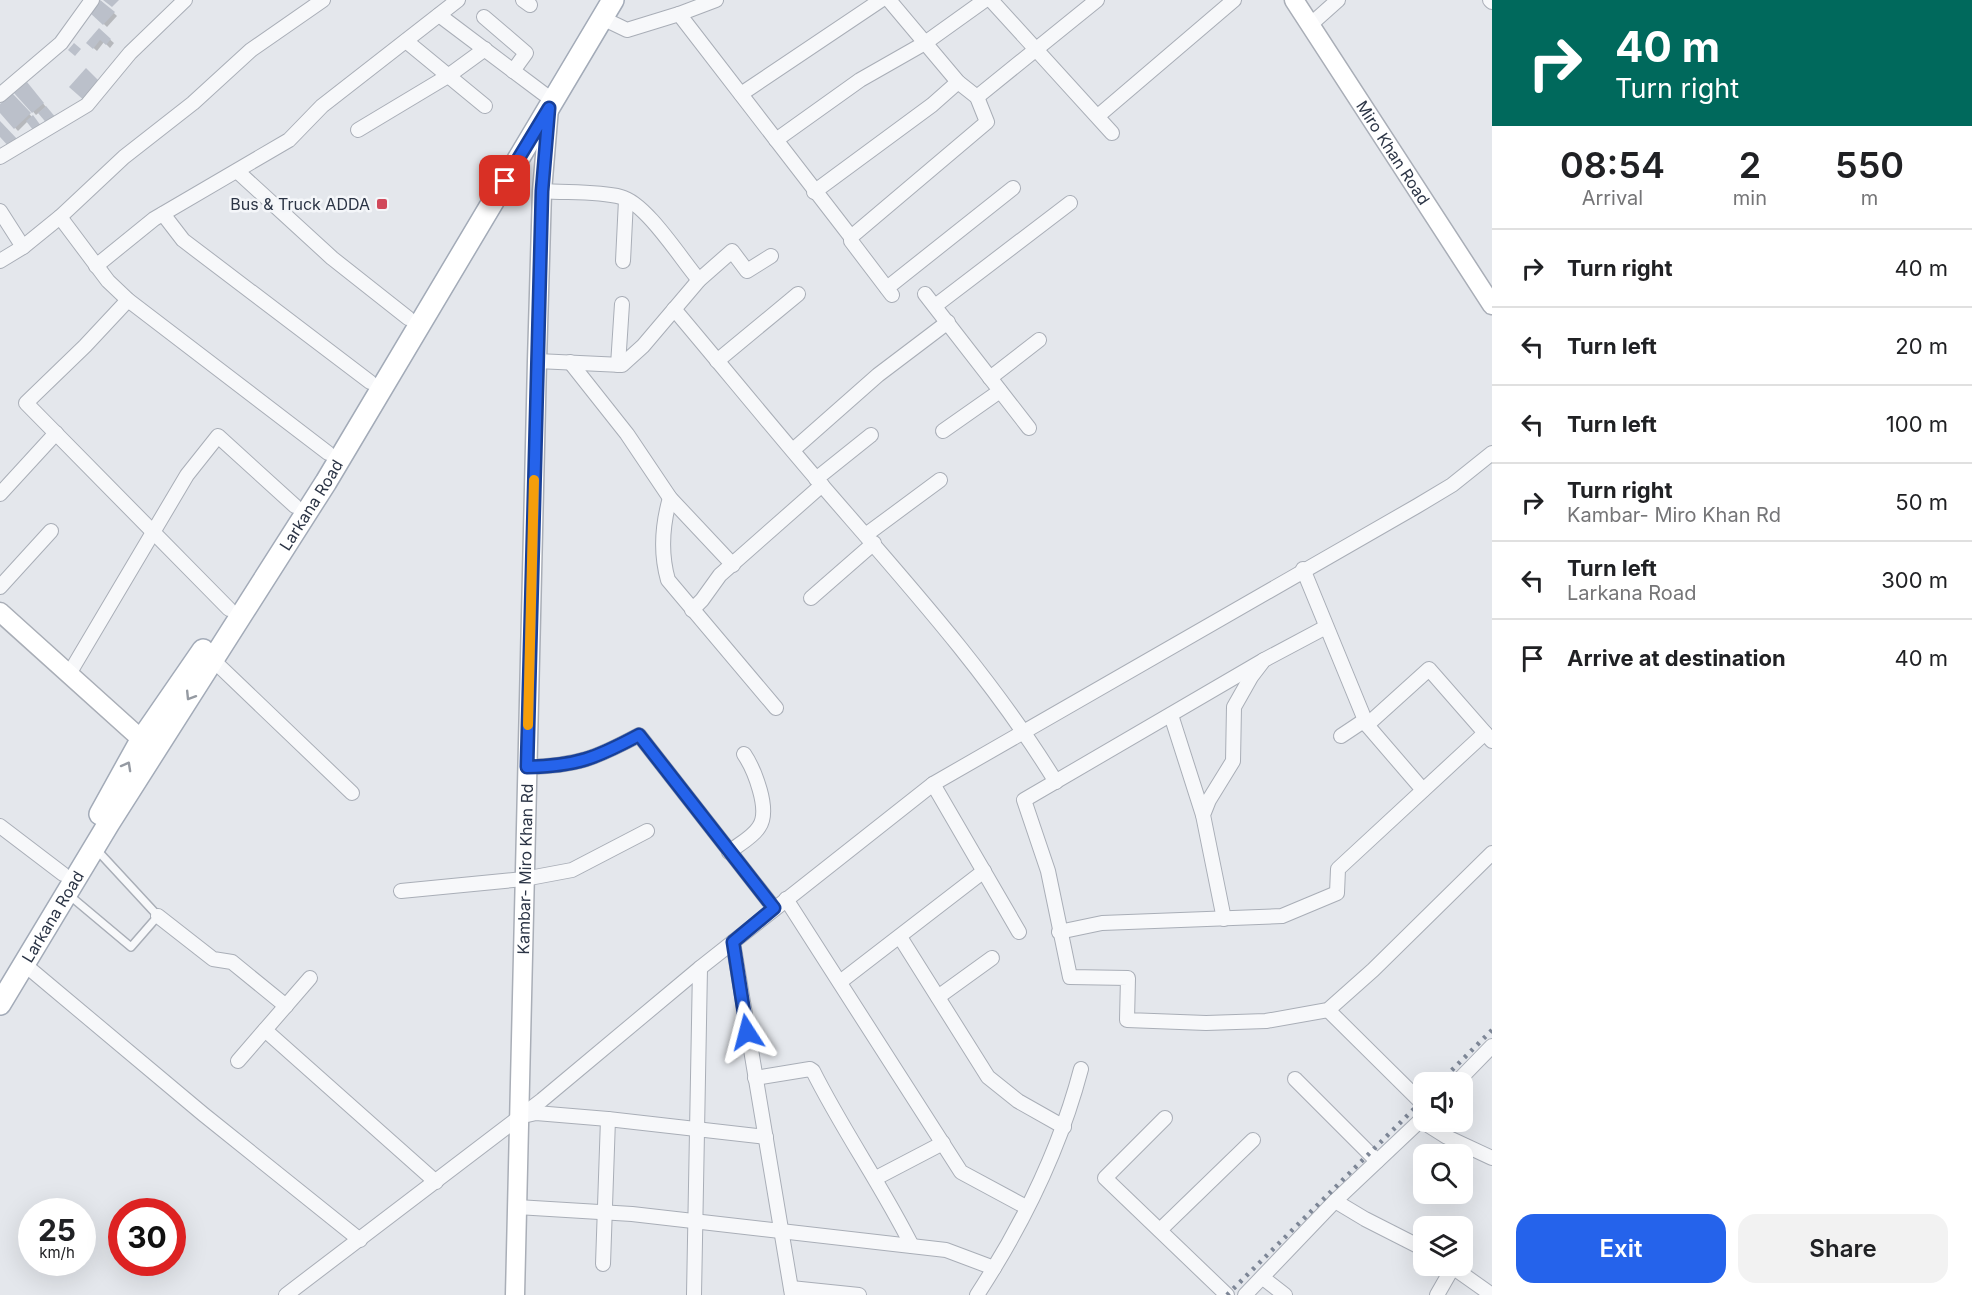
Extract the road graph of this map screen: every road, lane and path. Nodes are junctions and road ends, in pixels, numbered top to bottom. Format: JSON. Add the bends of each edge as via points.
{"nodes":[{"id":1,"x":93,"y":0,"type":"edge"},
{"id":2,"x":184,"y":0,"type":"edge"},
{"id":3,"x":322,"y":0,"type":"edge"},
{"id":4,"x":458,"y":0,"type":"edge"},
{"id":5,"x":613,"y":0,"type":"edge"},
{"id":6,"x":716,"y":0,"type":"edge"},
{"id":7,"x":881,"y":0,"type":"edge"},
{"id":8,"x":985,"y":0,"type":"edge"},
{"id":9,"x":992,"y":0,"type":"edge"},
{"id":10,"x":1097,"y":0,"type":"edge"},
{"id":11,"x":1234,"y":0,"type":"edge"},
{"id":12,"x":1294,"y":0,"type":"edge"},
{"id":13,"x":1338,"y":0,"type":"edge"},
{"id":14,"x":897,"y":3,"type":"edge"},
{"id":15,"x":602,"y":9,"type":"edge"},
{"id":16,"x":679,"y":14,"type":"junction"},
{"id":17,"x":439,"y":15,"type":"junction"},
{"id":18,"x":484,"y":17,"type":"dead end"},
{"id":19,"x":1310,"y":25,"type":"junction"},
{"id":20,"x":406,"y":41,"type":"junction"},
{"id":21,"x":925,"y":43,"type":"junction"},
{"id":22,"x":485,"y":49,"type":"junction"},
{"id":23,"x":1036,"y":51,"type":"junction"},
{"id":24,"x":513,"y":70,"type":"junction"},
{"id":25,"x":448,"y":76,"type":"junction"},
{"id":26,"x":958,"y":82,"type":"junction"},
{"id":27,"x":741,"y":94,"type":"junction"},
{"id":28,"x":0,"y":95,"type":"edge"},
{"id":29,"x":548,"y":96,"type":"junction"},
{"id":30,"x":977,"y":98,"type":"junction"},
{"id":31,"x":485,"y":106,"type":"dead end"},
{"id":32,"x":1098,"y":116,"type":"junction"},
{"id":33,"x":358,"y":130,"type":"dead end"},
{"id":34,"x":1112,"y":133,"type":"dead end"},
{"id":35,"x":776,"y":140,"type":"junction"},
{"id":36,"x":0,"y":157,"type":"edge"},
{"id":37,"x":237,"y":171,"type":"junction"},
{"id":38,"x":1013,"y":188,"type":"dead end"},
{"id":39,"x":542,"y":191,"type":"junction"},
{"id":40,"x":814,"y":192,"type":"junction"},
{"id":41,"x":626,"y":200,"type":"junction"},
{"id":42,"x":1070,"y":203,"type":"dead end"},
{"id":43,"x":0,"y":211,"type":"edge"},
{"id":44,"x":163,"y":214,"type":"junction"},
{"id":45,"x":60,"y":217,"type":"junction"},
{"id":46,"x":851,"y":237,"type":"junction"},
{"id":47,"x":23,"y":247,"type":"junction"},
{"id":48,"x":456,"y":251,"type":"junction"},
{"id":49,"x":771,"y":256,"type":"dead end"},
{"id":50,"x":0,"y":261,"type":"edge"},
{"id":51,"x":623,"y":261,"type":"dead end"},
{"id":52,"x":96,"y":266,"type":"junction"},
{"id":53,"x":699,"y":280,"type":"junction"},
{"id":54,"x":798,"y":294,"type":"dead end"},
{"id":55,"x":926,"y":294,"type":"dead end"},
{"id":56,"x":128,"y":300,"type":"junction"},
{"id":57,"x":622,"y":304,"type":"dead end"},
{"id":58,"x":1492,"y":305,"type":"edge"},
{"id":59,"x":935,"y":306,"type":"junction"},
{"id":60,"x":674,"y":309,"type":"junction"},
{"id":61,"x":408,"y":318,"type":"junction"},
{"id":62,"x":948,"y":322,"type":"junction"},
{"id":63,"x":1039,"y":340,"type":"dead end"},
{"id":64,"x":537,"y":361,"type":"junction"},
{"id":65,"x":717,"y":361,"type":"junction"},
{"id":66,"x":570,"y":363,"type":"junction"},
{"id":67,"x":618,"y":365,"type":"junction"},
{"id":68,"x":990,"y":378,"type":"junction"},
{"id":69,"x":370,"y":382,"type":"junction"},
{"id":70,"x":1000,"y":391,"type":"junction"},
{"id":71,"x":1029,"y":428,"type":"dead end"},
{"id":72,"x":943,"y":431,"type":"dead end"},
{"id":73,"x":56,"y":433,"type":"junction"},
{"id":74,"x":871,"y":435,"type":"dead end"},
{"id":75,"x":793,"y":450,"type":"junction"},
{"id":76,"x":328,"y":453,"type":"junction"},
{"id":77,"x":1492,"y":453,"type":"edge"},
{"id":78,"x":940,"y":480,"type":"dead end"},
{"id":79,"x":819,"y":482,"type":"junction"},
{"id":80,"x":0,"y":494,"type":"edge"},
{"id":81,"x":670,"y":498,"type":"junction"},
{"id":82,"x":295,"y":506,"type":"junction"},
{"id":83,"x":51,"y":531,"type":"dead end"},
{"id":84,"x":154,"y":532,"type":"junction"},
{"id":85,"x":870,"y":539,"type":"junction"},
{"id":86,"x":733,"y":565,"type":"junction"},
{"id":87,"x":1303,"y":569,"type":"junction"},
{"id":88,"x":0,"y":587,"type":"edge"},
{"id":89,"x":811,"y":598,"type":"dead end"},
{"id":90,"x":229,"y":609,"type":"junction"},
{"id":91,"x":692,"y":610,"type":"junction"},
{"id":92,"x":0,"y":612,"type":"edge"},
{"id":93,"x":1326,"y":627,"type":"junction"},
{"id":94,"x":213,"y":660,"type":"junction"},
{"id":95,"x":1264,"y":660,"type":"junction"},
{"id":96,"x":69,"y":674,"type":"junction"},
{"id":97,"x":776,"y":708,"type":"dead end"},
{"id":98,"x":1171,"y":715,"type":"junction"},
{"id":99,"x":1366,"y":723,"type":"junction"},
{"id":100,"x":1026,"y":732,"type":"junction"},
{"id":101,"x":1341,"y":736,"type":"dead end"},
{"id":102,"x":1489,"y":737,"type":"edge"},
{"id":103,"x":148,"y":746,"type":"junction"},
{"id":104,"x":744,"y":754,"type":"dead end"},
{"id":105,"x":527,"y":767,"type":"junction"},
{"id":106,"x":1056,"y":782,"type":"junction"},
{"id":107,"x":933,"y":784,"type":"junction"},
{"id":108,"x":1423,"y":790,"type":"junction"},
{"id":109,"x":352,"y":793,"type":"dead end"},
{"id":110,"x":1203,"y":815,"type":"junction"},
{"id":111,"x":0,"y":826,"type":"edge"},
{"id":112,"x":646,"y":831,"type":"dead end"},
{"id":113,"x":94,"y":847,"type":"junction"},
{"id":114,"x":729,"y":852,"type":"junction"},
{"id":115,"x":1492,"y":853,"type":"edge"},
{"id":116,"x":984,"y":871,"type":"junction"},
{"id":117,"x":524,"y":879,"type":"junction"},
{"id":118,"x":65,"y":884,"type":"junction"},
{"id":119,"x":401,"y":891,"type":"dead end"},
{"id":120,"x":786,"y":899,"type":"junction"},
{"id":121,"x":774,"y":908,"type":"junction"},
{"id":122,"x":158,"y":916,"type":"junction"},
{"id":123,"x":1224,"y":919,"type":"junction"},
{"id":124,"x":1019,"y":932,"type":"dead end"},
{"id":125,"x":1059,"y":932,"type":"junction"},
{"id":126,"x":900,"y":937,"type":"junction"},
{"id":127,"x":733,"y":942,"type":"junction"},
{"id":128,"x":992,"y":958,"type":"dead end"},
{"id":129,"x":24,"y":964,"type":"junction"},
{"id":130,"x":700,"y":968,"type":"junction"},
{"id":131,"x":0,"y":978,"type":"edge"},
{"id":132,"x":310,"y":978,"type":"dead end"},
{"id":133,"x":840,"y":982,"type":"junction"},
{"id":134,"x":938,"y":997,"type":"junction"},
{"id":135,"x":0,"y":1004,"type":"edge"},
{"id":136,"x":286,"y":1006,"type":"junction"},
{"id":137,"x":1328,"y":1010,"type":"junction"},
{"id":138,"x":265,"y":1030,"type":"junction"},
{"id":139,"x":1492,"y":1046,"type":"edge"},
{"id":140,"x":238,"y":1061,"type":"dead end"},
{"id":141,"x":1081,"y":1070,"type":"dead end"},
{"id":142,"x":1467,"y":1072,"type":"edge"},
{"id":143,"x":755,"y":1078,"type":"junction"},
{"id":144,"x":1295,"y":1080,"type":"dead end"},
{"id":145,"x":1413,"y":1094,"type":"edge"},
{"id":146,"x":521,"y":1116,"type":"junction"},
{"id":147,"x":1165,"y":1118,"type":"dead end"},
{"id":148,"x":608,"y":1119,"type":"junction"},
{"id":149,"x":1064,"y":1127,"type":"junction"},
{"id":150,"x":1413,"y":1127,"type":"edge"},
{"id":151,"x":698,"y":1129,"type":"junction"},
{"id":152,"x":1440,"y":1132,"type":"edge"},
{"id":153,"x":766,"y":1137,"type":"junction"},
{"id":154,"x":1253,"y":1140,"type":"dead end"},
{"id":155,"x":943,"y":1143,"type":"junction"},
{"id":156,"x":1492,"y":1158,"type":"edge"},
{"id":157,"x":1377,"y":1161,"type":"junction"},
{"id":158,"x":876,"y":1178,"type":"junction"},
{"id":159,"x":436,"y":1182,"type":"junction"},
{"id":160,"x":1335,"y":1201,"type":"junction"},
{"id":161,"x":517,"y":1207,"type":"junction"},
{"id":162,"x":1026,"y":1207,"type":"junction"},
{"id":163,"x":605,"y":1213,"type":"junction"},
{"id":164,"x":695,"y":1223,"type":"junction"},
{"id":165,"x":1160,"y":1230,"type":"junction"},
{"id":166,"x":780,"y":1231,"type":"junction"},
{"id":167,"x":360,"y":1240,"type":"junction"},
{"id":168,"x":1413,"y":1243,"type":"edge"},
{"id":169,"x":912,"y":1246,"type":"junction"},
{"id":170,"x":603,"y":1264,"type":"dead end"},
{"id":171,"x":994,"y":1268,"type":"junction"},
{"id":172,"x":1447,"y":1276,"type":"edge"},
{"id":173,"x":1466,"y":1276,"type":"edge"},
{"id":174,"x":1263,"y":1278,"type":"junction"},
{"id":175,"x":791,"y":1292,"type":"edge"},
{"id":176,"x":286,"y":1295,"type":"edge"},
{"id":177,"x":515,"y":1295,"type":"edge"},
{"id":178,"x":694,"y":1295,"type":"edge"},
{"id":179,"x":859,"y":1295,"type":"edge"},
{"id":180,"x":977,"y":1295,"type":"edge"},
{"id":181,"x":1227,"y":1295,"type":"edge"},
{"id":182,"x":1245,"y":1295,"type":"edge"},
{"id":183,"x":1285,"y":1295,"type":"edge"},
{"id":184,"x":1437,"y":1295,"type":"edge"},
{"id":185,"x":1492,"y":1295,"type":"edge"}],
"edges":[{"from":1,"to":28,"type":"street","via":[[61,43]]},
{"from":2,"to":36,"type":"street","via":[[130,53],[87,105]]},
{"from":3,"to":45,"type":"street","via":[[251,50],[194,103],[124,157]]},
{"from":4,"to":17,"type":"street"},
{"from":5,"to":15,"type":"main road","name":"Larkana Road"},
{"from":6,"to":16,"type":"street"},
{"from":7,"to":27,"type":"street"},
{"from":8,"to":21,"type":"street"},
{"from":9,"to":23,"type":"street"},
{"from":10,"to":23,"type":"street"},
{"from":11,"to":32,"type":"street"},
{"from":12,"to":19,"type":"main road","name":"Miro Khan Road"},
{"from":13,"to":19,"type":"street"},
{"from":14,"to":21,"type":"street"},
{"from":15,"to":16,"type":"street","via":[[627,30]]},
{"from":15,"to":29,"type":"main road","name":"Larkana Road"},
{"from":16,"to":27,"type":"street"},
{"from":17,"to":20,"type":"street"},
{"from":17,"to":22,"type":"street"},
{"from":18,"to":24,"type":"street","via":[[526,53]]},
{"from":19,"to":58,"type":"main road","name":"Miro Khan Road"},
{"from":20,"to":25,"type":"street"},
{"from":20,"to":37,"type":"street","via":[[322,106],[289,140]]},
{"from":21,"to":26,"type":"street"},
{"from":21,"to":35,"type":"street","via":[[860,80]]},
{"from":22,"to":24,"type":"street"},
{"from":22,"to":25,"type":"street"},
{"from":23,"to":30,"type":"street"},
{"from":23,"to":32,"type":"street"},
{"from":24,"to":29,"type":"street"},
{"from":25,"to":31,"type":"street"},
{"from":25,"to":33,"type":"street"},
{"from":26,"to":30,"type":"street"},
{"from":26,"to":40,"type":"street"},
{"from":27,"to":35,"type":"street"},
{"from":29,"to":39,"type":"main road","name":"Kambar- Miro Khan Rd"},
{"from":29,"to":48,"type":"main road","name":"Larkana Road"},
{"from":30,"to":46,"type":"street","via":[[987,122]]},
{"from":32,"to":34,"type":"street"},
{"from":35,"to":40,"type":"street"},
{"from":37,"to":44,"type":"street"},
{"from":37,"to":61,"type":"street","via":[[332,258]]},
{"from":38,"to":46,"type":"street","via":[[889,292]]},
{"from":39,"to":41,"type":"street"},
{"from":39,"to":64,"type":"main road","name":"Kambar- Miro Khan Rd"},
{"from":40,"to":46,"type":"street"},
{"from":41,"to":51,"type":"street"},
{"from":41,"to":53,"type":"street","via":[[660,226],[672,248]]},
{"from":42,"to":59,"type":"street"},
{"from":43,"to":47,"type":"street"},
{"from":44,"to":52,"type":"street"},
{"from":44,"to":69,"type":"street","via":[[183,240]]},
{"from":45,"to":47,"type":"street"},
{"from":45,"to":52,"type":"street"},
{"from":47,"to":50,"type":"street"},
{"from":48,"to":61,"type":"main road","name":"Larkana Road"},
{"from":48,"to":94,"type":"main road","name":"Larkana Road","via":[[326,482]]},
{"from":49,"to":53,"type":"street","via":[[747,271],[732,252]]},
{"from":52,"to":56,"type":"street"},
{"from":53,"to":60,"type":"street"},
{"from":54,"to":65,"type":"street"},
{"from":55,"to":59,"type":"street"},
{"from":56,"to":73,"type":"street","via":[[26,402]]},
{"from":56,"to":76,"type":"street"},
{"from":57,"to":67,"type":"street"},
{"from":59,"to":62,"type":"street"},
{"from":60,"to":65,"type":"street"},
{"from":60,"to":67,"type":"street","via":[[643,346]]},
{"from":61,"to":69,"type":"main road","name":"Larkana Road"},
{"from":62,"to":68,"type":"street"},
{"from":62,"to":75,"type":"street","via":[[878,375]]},
{"from":63,"to":68,"type":"street"},
{"from":64,"to":66,"type":"street"},
{"from":64,"to":105,"type":"main road","name":"Kambar- Miro Khan Rd"},
{"from":65,"to":75,"type":"street"},
{"from":66,"to":67,"type":"street"},
{"from":66,"to":81,"type":"street","via":[[627,434]]},
{"from":68,"to":70,"type":"street"},
{"from":69,"to":76,"type":"main road","name":"Larkana Road"},
{"from":70,"to":71,"type":"street"},
{"from":70,"to":72,"type":"street"},
{"from":73,"to":80,"type":"street"},
{"from":73,"to":84,"type":"street"},
{"from":74,"to":79,"type":"street"},
{"from":75,"to":79,"type":"street"},
{"from":76,"to":82,"type":"main road","name":"Larkana Road"},
{"from":77,"to":87,"type":"street","via":[[1452,485]]},
{"from":78,"to":85,"type":"street"},
{"from":79,"to":85,"type":"street"},
{"from":79,"to":86,"type":"street"},
{"from":81,"to":86,"type":"street"},
{"from":81,"to":91,"type":"street","via":[[663,524],[664,564],[668,580]]},
{"from":82,"to":84,"type":"street","via":[[218,436],[187,475]]},
{"from":82,"to":90,"type":"main road","name":"Larkana Road"},
{"from":83,"to":88,"type":"street"},
{"from":84,"to":90,"type":"street"},
{"from":84,"to":96,"type":"street"},
{"from":85,"to":89,"type":"street"},
{"from":85,"to":100,"type":"street","via":[[946,628]]},
{"from":86,"to":91,"type":"street"},
{"from":87,"to":93,"type":"street"},
{"from":87,"to":100,"type":"street"},
{"from":90,"to":103,"type":"main road","name":"Larkana Road"},
{"from":91,"to":97,"type":"street"},
{"from":92,"to":96,"type":"main road"},
{"from":93,"to":95,"type":"street"},
{"from":93,"to":99,"type":"street"},
{"from":94,"to":103,"type":"main road","name":"Larkana Road","one_way":true},
{"from":94,"to":109,"type":"street"},
{"from":95,"to":98,"type":"street"},
{"from":95,"to":110,"type":"street","via":[[1234,707],[1233,761]]},
{"from":96,"to":103,"type":"main road"},
{"from":98,"to":106,"type":"street"},
{"from":98,"to":110,"type":"street"},
{"from":99,"to":101,"type":"street"},
{"from":99,"to":102,"type":"street","via":[[1429,669]]},
{"from":99,"to":108,"type":"street"},
{"from":100,"to":106,"type":"street"},
{"from":100,"to":107,"type":"street"},
{"from":102,"to":108,"type":"street"},
{"from":103,"to":113,"type":"main road","name":"Larkana Road"},
{"from":118,"to":103,"type":"main road","name":"Larkana Road","one_way":true},
{"from":104,"to":114,"type":"street","via":[[756,771],[762,821]]},
{"from":105,"to":114,"type":"street","via":[[596,758],[639,735]]},
{"from":105,"to":117,"type":"main road","name":"Kambar- Miro Khan Rd"},
{"from":106,"to":125,"type":"street","via":[[1024,800],[1048,871]]},
{"from":107,"to":116,"type":"street"},
{"from":107,"to":120,"type":"street"},
{"from":108,"to":123,"type":"street","via":[[1338,869],[1337,893],[1282,916]]},
{"from":110,"to":123,"type":"street"},
{"from":111,"to":118,"type":"street"},
{"from":112,"to":117,"type":"street","via":[[572,870]]},
{"from":113,"to":118,"type":"main road","name":"Larkana Road"},
{"from":113,"to":122,"type":"lane"},
{"from":114,"to":121,"type":"street"},
{"from":115,"to":137,"type":"street"},
{"from":116,"to":124,"type":"street"},
{"from":116,"to":126,"type":"street"},
{"from":117,"to":119,"type":"street"},
{"from":117,"to":146,"type":"main road","name":"Kambar- Miro Khan Rd"},
{"from":118,"to":122,"type":"lane","via":[[131,947]]},
{"from":118,"to":129,"type":"main road","name":"Larkana Road"},
{"from":118,"to":131,"type":"main road","name":"Larkana Road"},
{"from":120,"to":121,"type":"street"},
{"from":120,"to":133,"type":"street"},
{"from":121,"to":127,"type":"street"},
{"from":122,"to":136,"type":"street","via":[[213,959],[231,962]]},
{"from":123,"to":125,"type":"street","via":[[1102,923]]},
{"from":125,"to":137,"type":"street","via":[[1070,977],[1128,978],[1127,1020],[1266,1021]]},
{"from":126,"to":133,"type":"street"},
{"from":126,"to":134,"type":"street"},
{"from":127,"to":130,"type":"street"},
{"from":127,"to":143,"type":"street"},
{"from":128,"to":134,"type":"street"},
{"from":129,"to":135,"type":"main road","name":"Larkana Road"},
{"from":129,"to":167,"type":"street"},
{"from":130,"to":146,"type":"street"},
{"from":130,"to":151,"type":"street"},
{"from":132,"to":136,"type":"street"},
{"from":133,"to":155,"type":"street"},
{"from":134,"to":149,"type":"street","via":[[988,1077],[1018,1101]]},
{"from":136,"to":138,"type":"street"},
{"from":137,"to":145,"type":"street"},
{"from":138,"to":140,"type":"street"},
{"from":138,"to":159,"type":"street"},
{"from":139,"to":142,"type":"street"},
{"from":141,"to":149,"type":"street"},
{"from":143,"to":153,"type":"street"},
{"from":143,"to":158,"type":"street","via":[[810,1069]]},
{"from":144,"to":157,"type":"street"},
{"from":146,"to":148,"type":"street","via":[[536,1113]]},
{"from":146,"to":159,"type":"street"},
{"from":146,"to":161,"type":"main road","name":"Kambar- Miro Khan Rd"},
{"from":147,"to":165,"type":"street","via":[[1106,1178]]},
{"from":148,"to":151,"type":"street"},
{"from":148,"to":163,"type":"street"},
{"from":149,"to":162,"type":"street"},
{"from":150,"to":157,"type":"street"},
{"from":151,"to":153,"type":"street"},
{"from":151,"to":164,"type":"street"},
{"from":152,"to":156,"type":"street"},
{"from":153,"to":166,"type":"street"},
{"from":154,"to":165,"type":"street"},
{"from":155,"to":158,"type":"street"},
{"from":155,"to":162,"type":"street","via":[[960,1172]]},
{"from":157,"to":160,"type":"street"},
{"from":158,"to":169,"type":"street"},
{"from":159,"to":167,"type":"street"},
{"from":160,"to":168,"type":"street"},
{"from":160,"to":174,"type":"street"},
{"from":161,"to":163,"type":"street"},
{"from":161,"to":177,"type":"main road","name":"Kambar- Miro Khan Rd"},
{"from":162,"to":171,"type":"street"},
{"from":163,"to":164,"type":"street"},
{"from":163,"to":170,"type":"street"},
{"from":164,"to":166,"type":"street"},
{"from":164,"to":178,"type":"street"},
{"from":165,"to":181,"type":"street"},
{"from":166,"to":169,"type":"street"},
{"from":166,"to":175,"type":"street"},
{"from":167,"to":176,"type":"street"},
{"from":169,"to":171,"type":"street","via":[[946,1250]]},
{"from":171,"to":180,"type":"street"},
{"from":172,"to":184,"type":"street"},
{"from":173,"to":185,"type":"street"},
{"from":174,"to":182,"type":"street"},
{"from":174,"to":183,"type":"street"},
{"from":175,"to":179,"type":"street"}]}
